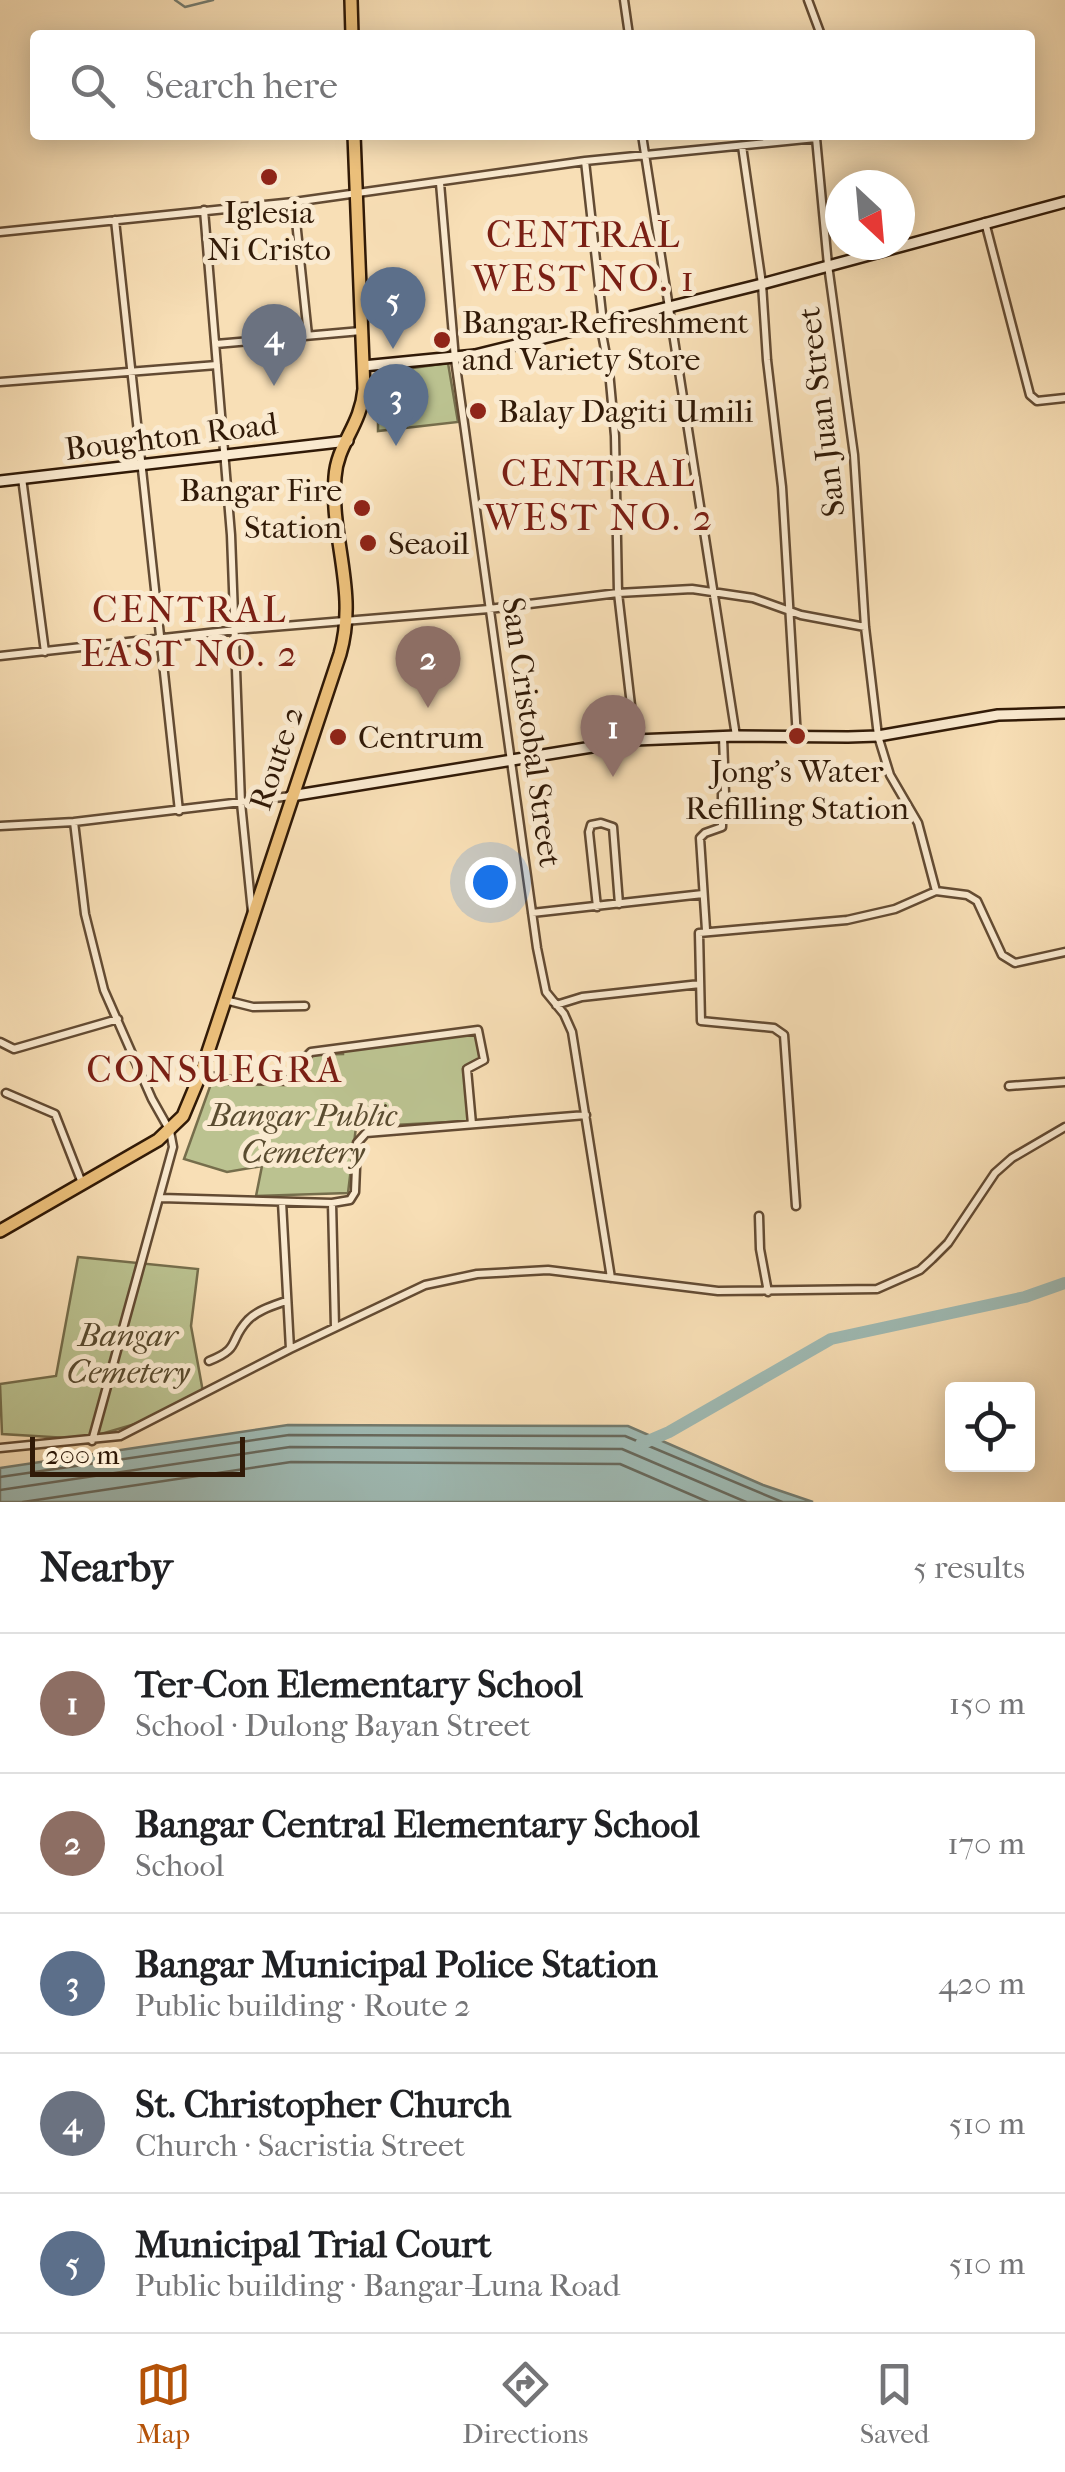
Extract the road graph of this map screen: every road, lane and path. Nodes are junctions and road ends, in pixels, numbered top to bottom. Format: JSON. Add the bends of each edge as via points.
{"nodes":[{"id":1,"x":351,"y":0,"type":"edge"},
{"id":2,"x":624,"y":0,"type":"edge"},
{"id":3,"x":808,"y":0,"type":"edge"},
{"id":4,"x":352,"y":30,"type":"edge"},
{"id":5,"x":627,"y":30,"type":"edge"},
{"id":6,"x":818,"y":30,"type":"edge"},
{"id":7,"x":354,"y":140,"type":"edge"},
{"id":8,"x":642,"y":140,"type":"edge"},
{"id":9,"x":767,"y":140,"type":"edge"},
{"id":10,"x":818,"y":140,"type":"edge"},
{"id":11,"x":742,"y":146,"type":"junction"},
{"id":12,"x":644,"y":155,"type":"junction"},
{"id":13,"x":585,"y":161,"type":"junction"},
{"id":14,"x":440,"y":182,"type":"junction"},
{"id":15,"x":356,"y":194,"type":"junction"},
{"id":16,"x":294,"y":202,"type":"junction"},
{"id":17,"x":1065,"y":202,"type":"edge"},
{"id":18,"x":204,"y":210,"type":"junction"},
{"id":19,"x":115,"y":220,"type":"junction"},
{"id":20,"x":985,"y":222,"type":"junction"},
{"id":21,"x":0,"y":232,"type":"edge"},
{"id":22,"x":828,"y":265,"type":"junction"},
{"id":23,"x":762,"y":284,"type":"junction"},
{"id":24,"x":668,"y":307,"type":"junction"},
{"id":25,"x":602,"y":323,"type":"junction"},
{"id":26,"x":361,"y":331,"type":"junction"},
{"id":27,"x":308,"y":335,"type":"junction"},
{"id":28,"x":216,"y":344,"type":"junction"},
{"id":29,"x":455,"y":358,"type":"junction"},
{"id":30,"x":218,"y":365,"type":"junction"},
{"id":31,"x":363,"y":366,"type":"junction"},
{"id":32,"x":131,"y":370,"type":"junction"},
{"id":33,"x":0,"y":382,"type":"edge"},
{"id":34,"x":1065,"y":398,"type":"edge"},
{"id":35,"x":348,"y":441,"type":"junction"},
{"id":36,"x":224,"y":454,"type":"junction"},
{"id":37,"x":142,"y":464,"type":"junction"},
{"id":38,"x":22,"y":478,"type":"junction"},
{"id":39,"x":0,"y":481,"type":"edge"},
{"id":40,"x":710,"y":590,"type":"junction"},
{"id":41,"x":618,"y":593,"type":"junction"},
{"id":42,"x":489,"y":609,"type":"junction"},
{"id":43,"x":790,"y":611,"type":"junction"},
{"id":44,"x":348,"y":621,"type":"junction"},
{"id":45,"x":865,"y":627,"type":"junction"},
{"id":46,"x":236,"y":630,"type":"junction"},
{"id":47,"x":158,"y":639,"type":"junction"},
{"id":48,"x":45,"y":652,"type":"junction"},
{"id":49,"x":0,"y":656,"type":"edge"},
{"id":50,"x":1065,"y":714,"type":"edge"},
{"id":51,"x":736,"y":736,"type":"junction"},
{"id":52,"x":878,"y":736,"type":"junction"},
{"id":53,"x":723,"y":737,"type":"junction"},
{"id":54,"x":797,"y":739,"type":"junction"},
{"id":55,"x":635,"y":740,"type":"junction"},
{"id":56,"x":513,"y":760,"type":"junction"},
{"id":57,"x":291,"y":796,"type":"junction"},
{"id":58,"x":241,"y":803,"type":"junction"},
{"id":59,"x":178,"y":810,"type":"junction"},
{"id":60,"x":74,"y":822,"type":"junction"},
{"id":61,"x":0,"y":826,"type":"edge"},
{"id":62,"x":936,"y":891,"type":"junction"},
{"id":63,"x":703,"y":894,"type":"junction"},
{"id":64,"x":619,"y":904,"type":"junction"},
{"id":65,"x":597,"y":906,"type":"junction"},
{"id":66,"x":252,"y":912,"type":"junction"},
{"id":67,"x":532,"y":913,"type":"junction"},
{"id":68,"x":706,"y":930,"type":"junction"},
{"id":69,"x":1065,"y":952,"type":"edge"},
{"id":70,"x":700,"y":984,"type":"junction"},
{"id":71,"x":224,"y":1000,"type":"junction"},
{"id":72,"x":556,"y":1005,"type":"junction"},
{"id":73,"x":304,"y":1006,"type":"dead end"},
{"id":74,"x":118,"y":1019,"type":"junction"},
{"id":75,"x":0,"y":1042,"type":"edge"},
{"id":76,"x":201,"y":1073,"type":"junction"},
{"id":77,"x":1065,"y":1082,"type":"edge"},
{"id":78,"x":1009,"y":1086,"type":"dead end"},
{"id":79,"x":6,"y":1094,"type":"dead end"},
{"id":80,"x":586,"y":1115,"type":"junction"},
{"id":81,"x":472,"y":1124,"type":"junction"},
{"id":82,"x":1065,"y":1127,"type":"edge"},
{"id":83,"x":170,"y":1131,"type":"junction"},
{"id":84,"x":82,"y":1184,"type":"junction"},
{"id":85,"x":160,"y":1198,"type":"junction"},
{"id":86,"x":282,"y":1202,"type":"junction"},
{"id":87,"x":332,"y":1204,"type":"junction"},
{"id":88,"x":796,"y":1206,"type":"dead end"},
{"id":89,"x":759,"y":1216,"type":"dead end"},
{"id":90,"x":0,"y":1232,"type":"edge"},
{"id":91,"x":611,"y":1278,"type":"junction"},
{"id":92,"x":768,"y":1292,"type":"junction"},
{"id":93,"x":286,"y":1301,"type":"junction"},
{"id":94,"x":335,"y":1328,"type":"junction"},
{"id":95,"x":290,"y":1349,"type":"junction"},
{"id":96,"x":209,"y":1361,"type":"dead end"},
{"id":97,"x":92,"y":1441,"type":"junction"},
{"id":98,"x":0,"y":1448,"type":"edge"}],
"edges":[{"from":1,"to":4,"type":"highway"},
{"from":2,"to":5,"type":"street"},
{"from":3,"to":6,"type":"street"},
{"from":7,"to":15,"type":"highway","name":"Route 2"},
{"from":8,"to":12,"type":"street"},
{"from":9,"to":11,"type":"street","name":"San Juan Street"},
{"from":10,"to":22,"type":"street","name":"San Juan Street"},
{"from":11,"to":12,"type":"street","name":"San Juan Street"},
{"from":11,"to":23,"type":"street"},
{"from":12,"to":13,"type":"street","name":"San Juan Street"},
{"from":12,"to":24,"type":"street"},
{"from":13,"to":14,"type":"street","name":"San Juan Street"},
{"from":13,"to":25,"type":"street"},
{"from":14,"to":15,"type":"street","name":"San Juan Street"},
{"from":14,"to":29,"type":"street","name":"San Cristobal Street"},
{"from":15,"to":16,"type":"street","name":"San Juan Street"},
{"from":15,"to":26,"type":"highway","name":"Route 2"},
{"from":16,"to":18,"type":"street","name":"San Juan Street"},
{"from":16,"to":27,"type":"street"},
{"from":17,"to":20,"type":"main road"},
{"from":18,"to":19,"type":"street","name":"San Juan Street"},
{"from":18,"to":28,"type":"street"},
{"from":19,"to":21,"type":"street","name":"San Juan Street"},
{"from":19,"to":32,"type":"street"},
{"from":20,"to":22,"type":"main road"},
{"from":20,"to":34,"type":"street","via":[[1030,395],[1037,401]]},
{"from":22,"to":23,"type":"main road"},
{"from":22,"to":45,"type":"street","name":"San Juan Street","via":[[854,455]]},
{"from":23,"to":24,"type":"main road"},
{"from":23,"to":43,"type":"street"},
{"from":24,"to":25,"type":"main road"},
{"from":24,"to":40,"type":"street"},
{"from":25,"to":29,"type":"main road"},
{"from":25,"to":41,"type":"street","via":[[615,436]]},
{"from":26,"to":27,"type":"street"},
{"from":26,"to":31,"type":"highway","name":"Route 2"},
{"from":27,"to":28,"type":"street"},
{"from":28,"to":30,"type":"street"},
{"from":29,"to":31,"type":"main road"},
{"from":29,"to":42,"type":"street","name":"San Cristobal Street"},
{"from":30,"to":32,"type":"street"},
{"from":30,"to":36,"type":"street"},
{"from":31,"to":35,"type":"highway","name":"Route 2","via":[[362,410]]},
{"from":32,"to":33,"type":"street"},
{"from":32,"to":37,"type":"street"},
{"from":35,"to":36,"type":"main road","name":"Boughton Road"},
{"from":35,"to":44,"type":"highway","name":"Route 2","via":[[334,479]]},
{"from":36,"to":37,"type":"main road","name":"Boughton Road"},
{"from":36,"to":46,"type":"street"},
{"from":37,"to":38,"type":"main road","name":"Boughton Road"},
{"from":37,"to":47,"type":"street"},
{"from":38,"to":39,"type":"main road","name":"Boughton Road"},
{"from":38,"to":48,"type":"street"},
{"from":40,"to":41,"type":"street"},
{"from":40,"to":43,"type":"street"},
{"from":40,"to":51,"type":"street"},
{"from":41,"to":42,"type":"street"},
{"from":41,"to":55,"type":"street"},
{"from":42,"to":44,"type":"street"},
{"from":42,"to":56,"type":"street","name":"San Cristobal Street"},
{"from":43,"to":45,"type":"street"},
{"from":43,"to":54,"type":"street"},
{"from":44,"to":46,"type":"street"},
{"from":44,"to":57,"type":"highway","name":"Route 2"},
{"from":45,"to":52,"type":"street","name":"San Juan Street"},
{"from":46,"to":47,"type":"street"},
{"from":46,"to":58,"type":"street"},
{"from":47,"to":48,"type":"street"},
{"from":47,"to":59,"type":"street"},
{"from":48,"to":49,"type":"street"},
{"from":50,"to":52,"type":"main road","via":[[998,714]]},
{"from":51,"to":53,"type":"main road"},
{"from":51,"to":54,"type":"main road"},
{"from":52,"to":54,"type":"main road"},
{"from":52,"to":62,"type":"street","name":"San Juan Street","via":[[890,775],[918,823]]},
{"from":53,"to":55,"type":"main road"},
{"from":53,"to":63,"type":"street","via":[[722,827],[700,838]]},
{"from":55,"to":56,"type":"main road"},
{"from":56,"to":57,"type":"main road"},
{"from":56,"to":67,"type":"street","name":"San Cristobal Street"},
{"from":57,"to":58,"type":"street"},
{"from":57,"to":66,"type":"highway","name":"Route 2"},
{"from":58,"to":59,"type":"street"},
{"from":58,"to":66,"type":"street"},
{"from":59,"to":60,"type":"street"},
{"from":60,"to":61,"type":"street"},
{"from":60,"to":74,"type":"street","via":[[92,947]]},
{"from":62,"to":68,"type":"street","via":[[846,920]]},
{"from":62,"to":69,"type":"street","via":[[977,902],[1008,960]]},
{"from":63,"to":64,"type":"street"},
{"from":63,"to":68,"type":"street"},
{"from":64,"to":65,"type":"street"},
{"from":64,"to":65,"type":"street","via":[[614,827],[596,823],[589,832]]},
{"from":65,"to":67,"type":"street"},
{"from":66,"to":71,"type":"highway","name":"Route 2"},
{"from":67,"to":72,"type":"street","name":"San Cristobal Street","via":[[543,983]]},
{"from":68,"to":70,"type":"street","via":[[698,936]]},
{"from":70,"to":72,"type":"street"},
{"from":70,"to":88,"type":"street","via":[[703,1022],[774,1028],[784,1035]]},
{"from":71,"to":73,"type":"street"},
{"from":71,"to":76,"type":"highway","name":"Route 2"},
{"from":72,"to":80,"type":"street","name":"San Cristobal Street","via":[[572,1032]]},
{"from":74,"to":75,"type":"street","via":[[14,1049]]},
{"from":74,"to":83,"type":"street"},
{"from":76,"to":81,"type":"street","via":[[301,1081],[311,1052],[478,1030],[484,1060],[467,1068]]},
{"from":76,"to":83,"type":"highway","name":"Route 2"},
{"from":77,"to":78,"type":"street"},
{"from":79,"to":84,"type":"street","via":[[55,1114]]},
{"from":80,"to":81,"type":"street"},
{"from":80,"to":91,"type":"street","name":"San Cristobal Street"},
{"from":81,"to":87,"type":"street","via":[[363,1135],[356,1143],[354,1194]]},
{"from":82,"to":92,"type":"street","via":[[995,1173],[948,1243],[920,1270],[864,1291]]},
{"from":83,"to":84,"type":"highway","name":"Route 2"},
{"from":83,"to":85,"type":"street","via":[[173,1147]]},
{"from":84,"to":90,"type":"highway","name":"Route 2"},
{"from":85,"to":86,"type":"street"},
{"from":85,"to":97,"type":"street"},
{"from":86,"to":87,"type":"street"},
{"from":86,"to":93,"type":"street"},
{"from":87,"to":94,"type":"street"},
{"from":89,"to":92,"type":"street"},
{"from":91,"to":92,"type":"street"},
{"from":91,"to":94,"type":"street","via":[[548,1270],[456,1276]]},
{"from":93,"to":95,"type":"street"},
{"from":93,"to":96,"type":"street","via":[[254,1316],[231,1351]]},
{"from":94,"to":95,"type":"street"},
{"from":95,"to":97,"type":"street","via":[[120,1436]]},
{"from":97,"to":98,"type":"street"}]}
